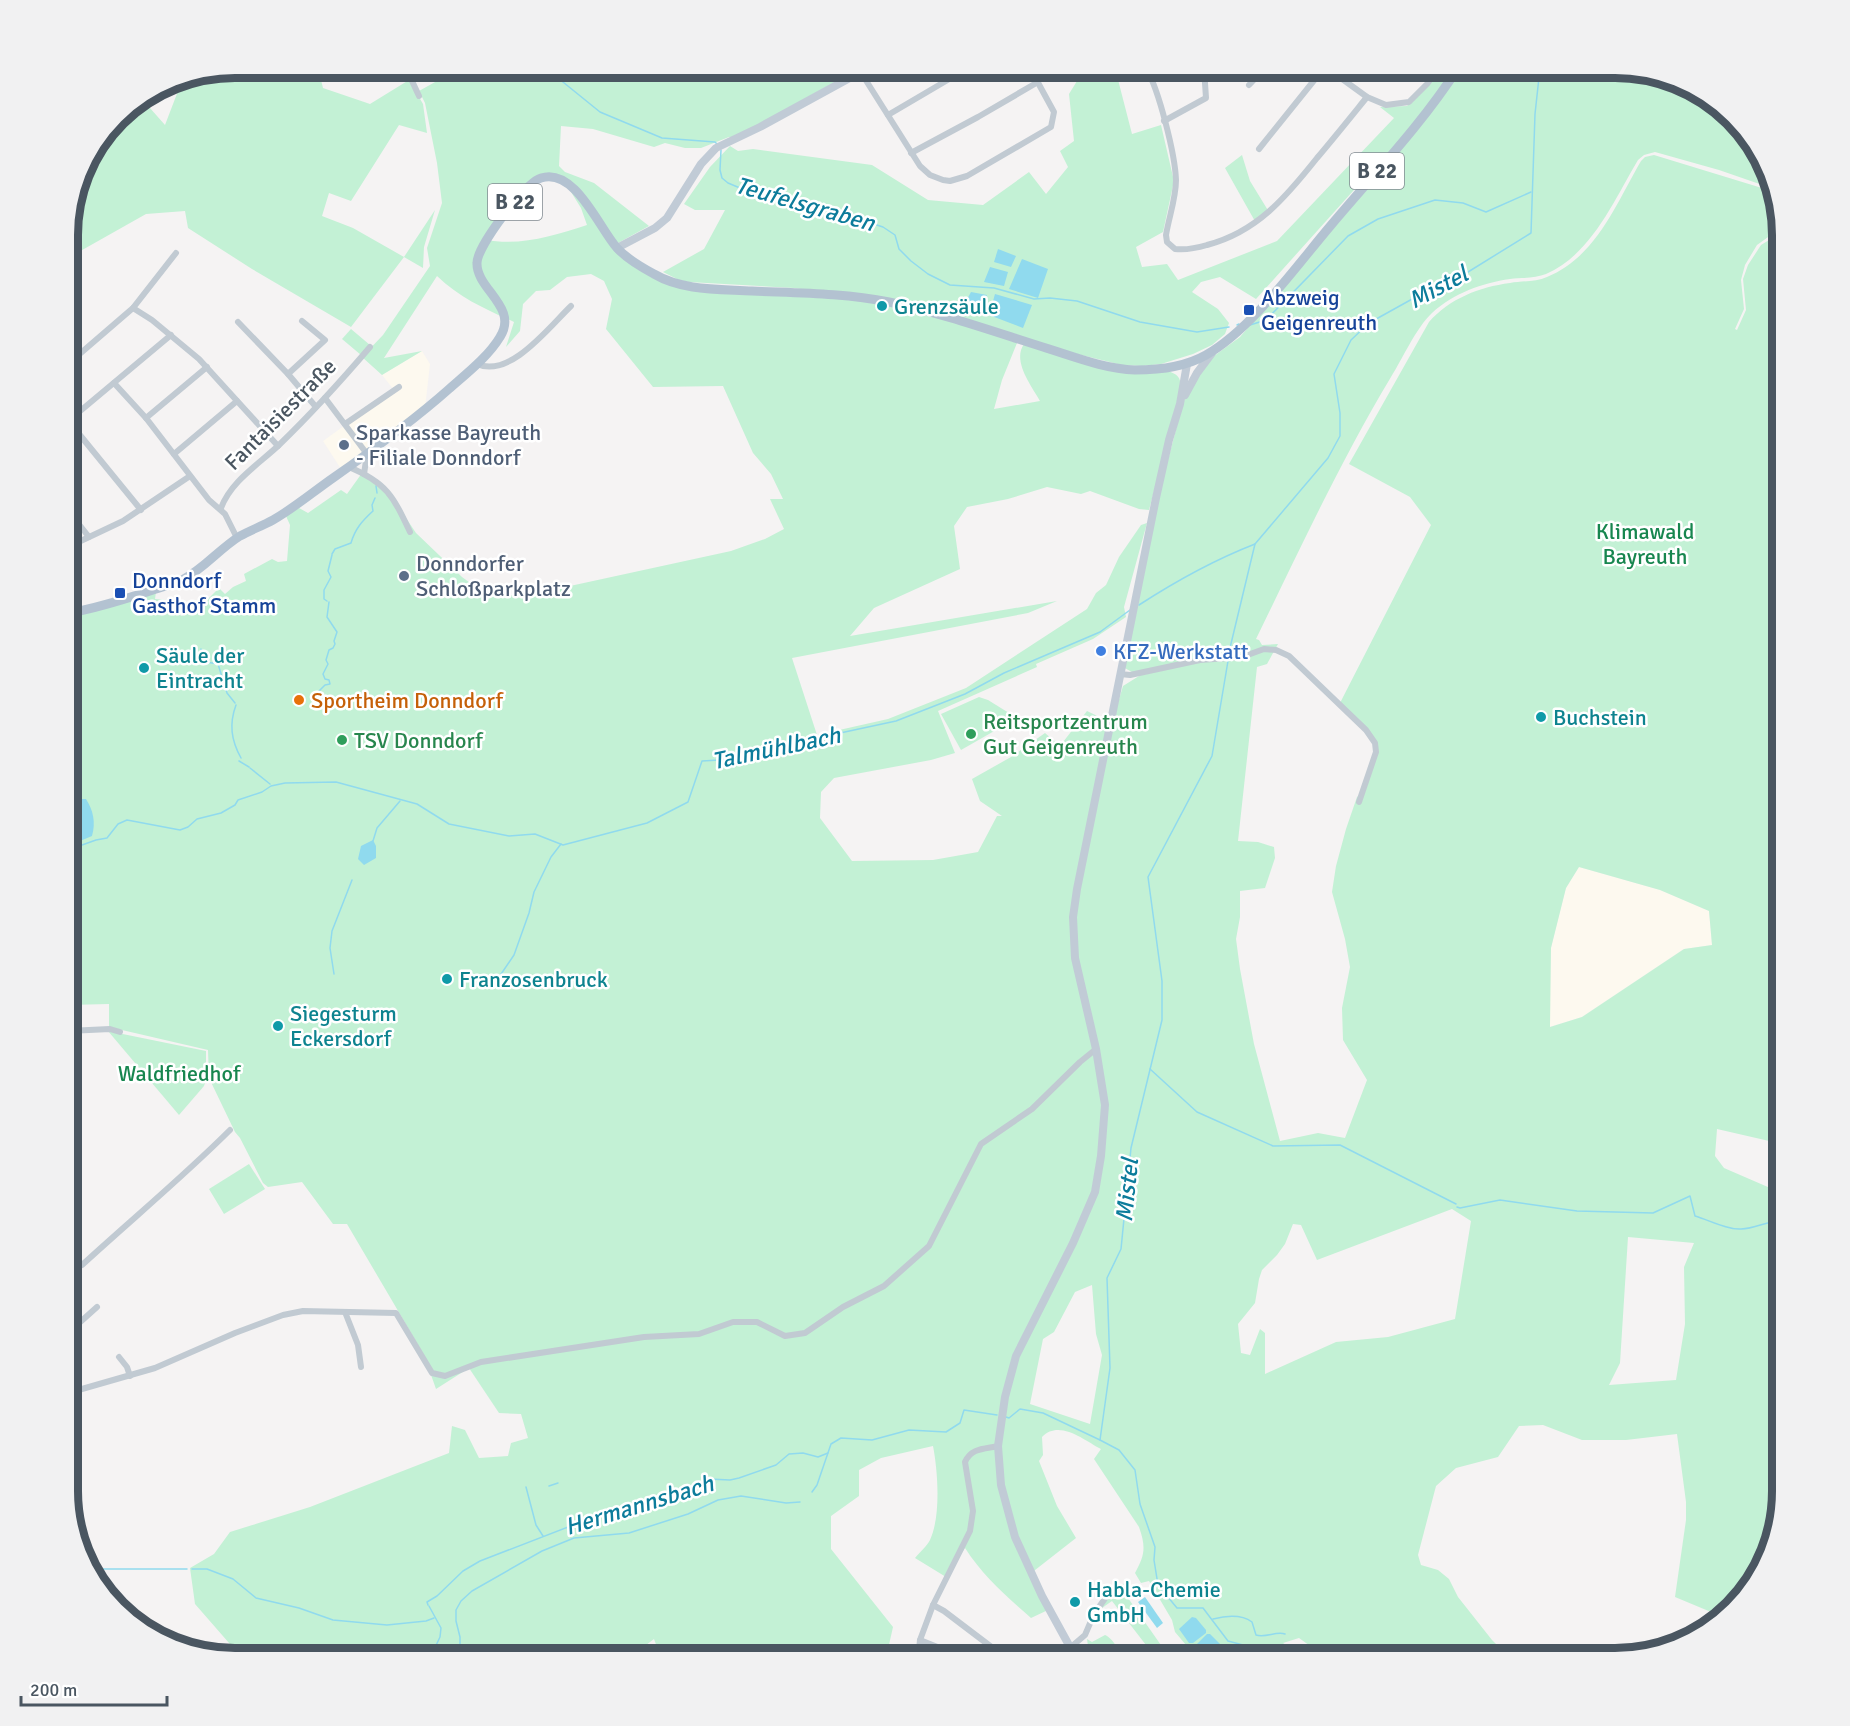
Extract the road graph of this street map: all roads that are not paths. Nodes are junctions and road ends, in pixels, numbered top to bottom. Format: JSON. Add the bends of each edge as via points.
{"nodes":[{"id":1,"x":410,"y":78,"type":"edge"},
{"id":2,"x":849,"y":78,"type":"edge"},
{"id":3,"x":868,"y":78,"type":"edge"},
{"id":4,"x":951,"y":78,"type":"edge"},
{"id":5,"x":1036,"y":78,"type":"edge"},
{"id":6,"x":1149,"y":78,"type":"edge"},
{"id":7,"x":1205,"y":78,"type":"edge"},
{"id":8,"x":1256,"y":78,"type":"edge"},
{"id":9,"x":1318,"y":78,"type":"edge"},
{"id":10,"x":1340,"y":78,"type":"edge"},
{"id":11,"x":1432,"y":78,"type":"edge"},
{"id":12,"x":1452,"y":78,"type":"edge"},
{"id":13,"x":1038,"y":82,"type":"junction"},
{"id":14,"x":1249,"y":85,"type":"dead end"},
{"id":15,"x":418,"y":96,"type":"dead end"},
{"id":16,"x":1367,"y":97,"type":"junction"},
{"id":17,"x":888,"y":115,"type":"junction"},
{"id":18,"x":1164,"y":121,"type":"junction"},
{"id":19,"x":1259,"y":149,"type":"dead end"},
{"id":20,"x":911,"y":153,"type":"junction"},
{"id":21,"x":618,"y":248,"type":"junction"},
{"id":22,"x":176,"y":252,"type":"dead end"},
{"id":23,"x":571,"y":306,"type":"dead end"},
{"id":24,"x":133,"y":308,"type":"junction"},
{"id":25,"x":302,"y":321,"type":"dead end"},
{"id":26,"x":238,"y":322,"type":"dead end"},
{"id":27,"x":171,"y":335,"type":"junction"},
{"id":28,"x":370,"y":347,"type":"dead end"},
{"id":29,"x":1214,"y":350,"type":"junction"},
{"id":30,"x":78,"y":355,"type":"edge"},
{"id":31,"x":1188,"y":363,"type":"junction"},
{"id":32,"x":477,"y":364,"type":"junction"},
{"id":33,"x":207,"y":367,"type":"junction"},
{"id":34,"x":1163,"y":368,"type":"junction"},
{"id":35,"x":288,"y":374,"type":"junction"},
{"id":36,"x":1188,"y":381,"type":"junction"},
{"id":37,"x":114,"y":383,"type":"junction"},
{"id":38,"x":399,"y":387,"type":"dead end"},
{"id":39,"x":325,"y":398,"type":"junction"},
{"id":40,"x":237,"y":401,"type":"junction"},
{"id":41,"x":316,"y":407,"type":"junction"},
{"id":42,"x":78,"y":413,"type":"edge"},
{"id":43,"x":146,"y":418,"type":"junction"},
{"id":44,"x":345,"y":424,"type":"junction"},
{"id":45,"x":78,"y":433,"type":"edge"},
{"id":46,"x":278,"y":446,"type":"junction"},
{"id":47,"x":174,"y":454,"type":"junction"},
{"id":48,"x":367,"y":454,"type":"junction"},
{"id":49,"x":349,"y":467,"type":"junction"},
{"id":50,"x":364,"y":474,"type":"junction"},
{"id":51,"x":190,"y":476,"type":"junction"},
{"id":52,"x":221,"y":508,"type":"junction"},
{"id":53,"x":141,"y":510,"type":"junction"},
{"id":54,"x":78,"y":523,"type":"edge"},
{"id":55,"x":410,"y":532,"type":"dead end"},
{"id":56,"x":89,"y":537,"type":"junction"},
{"id":57,"x":237,"y":538,"type":"junction"},
{"id":58,"x":78,"y":542,"type":"edge"},
{"id":59,"x":78,"y":610,"type":"edge"},
{"id":60,"x":1120,"y":674,"type":"junction"},
{"id":61,"x":1359,"y":802,"type":"dead end"},
{"id":62,"x":78,"y":1031,"type":"edge"},
{"id":63,"x":120,"y":1032,"type":"dead end"},
{"id":64,"x":1096,"y":1049,"type":"junction"},
{"id":65,"x":230,"y":1130,"type":"dead end"},
{"id":66,"x":78,"y":1267,"type":"edge"},
{"id":67,"x":97,"y":1306,"type":"dead end"},
{"id":68,"x":345,"y":1312,"type":"junction"},
{"id":69,"x":78,"y":1324,"type":"edge"},
{"id":70,"x":119,"y":1358,"type":"dead end"},
{"id":71,"x":361,"y":1367,"type":"dead end"},
{"id":72,"x":130,"y":1376,"type":"junction"},
{"id":73,"x":78,"y":1390,"type":"edge"},
{"id":74,"x":998,"y":1446,"type":"junction"},
{"id":75,"x":1111,"y":1590,"type":"dead end"},
{"id":76,"x":933,"y":1605,"type":"junction"},
{"id":77,"x":920,"y":1640,"type":"junction"},
{"id":78,"x":1071,"y":1647,"type":"joint"},
{"id":79,"x":919,"y":1648,"type":"edge"},
{"id":80,"x":940,"y":1648,"type":"edge"},
{"id":81,"x":991,"y":1648,"type":"edge"}],
"edges":[{"from":1,"to":15,"type":"street"},
{"from":2,"to":21,"type":"main road","via":[[720,146],[701,164],[667,218]]},
{"from":3,"to":17,"type":"street"},
{"from":4,"to":17,"type":"street"},
{"from":5,"to":13,"type":"street"},
{"from":6,"to":18,"type":"street"},
{"from":7,"to":18,"type":"street","via":[[1206,98]]},
{"from":8,"to":14,"type":"street"},
{"from":9,"to":19,"type":"street"},
{"from":10,"to":16,"type":"street"},
{"from":11,"to":16,"type":"street","via":[[1409,102],[1386,105]]},
{"from":12,"to":29,"type":"main road","number":"B 22","via":[[1293,271],[1236,333]]},
{"from":13,"to":20,"type":"street"},
{"from":13,"to":20,"type":"street","via":[[1054,112],[1051,127],[967,176],[950,181],[936,178]]},
{"from":16,"to":18,"type":"street","via":[[1288,194],[1256,223],[1202,247],[1175,249],[1167,242],[1176,182]]},
{"from":17,"to":20,"type":"street"},
{"from":21,"to":32,"type":"main road","number":"B 22","via":[[565,181],[552,176],[531,183],[478,256],[477,269],[500,306],[505,324],[500,338]]},
{"from":21,"to":34,"type":"main road","number":"B 22","via":[[660,278],[684,286],[832,294],[888,302],[1100,365],[1133,370]]},
{"from":22,"to":24,"type":"street"},
{"from":23,"to":32,"type":"street","via":[[515,359],[483,367]]},
{"from":24,"to":27,"type":"street"},
{"from":24,"to":30,"type":"street"},
{"from":25,"to":35,"type":"street","via":[[325,340]]},
{"from":26,"to":35,"type":"street"},
{"from":27,"to":33,"type":"street"},
{"from":27,"to":37,"type":"street"},
{"from":28,"to":39,"type":"street","name":"Fantaisiestraße"},
{"from":29,"to":31,"type":"main road","number":"B 22"},
{"from":29,"to":36,"type":"main road"},
{"from":31,"to":34,"type":"main road","number":"B 22"},
{"from":31,"to":36,"type":"main road"},
{"from":32,"to":48,"type":"main road","number":"B 22","via":[[418,417]]},
{"from":33,"to":40,"type":"street"},
{"from":33,"to":43,"type":"street"},
{"from":34,"to":36,"type":"main road"},
{"from":35,"to":41,"type":"street"},
{"from":36,"to":60,"type":"main road","via":[[1169,440]]},
{"from":37,"to":42,"type":"street"},
{"from":37,"to":43,"type":"street"},
{"from":38,"to":44,"type":"street"},
{"from":39,"to":41,"type":"street","name":"Fantaisiestraße"},
{"from":39,"to":44,"type":"street"},
{"from":40,"to":46,"type":"street"},
{"from":40,"to":47,"type":"street"},
{"from":41,"to":46,"type":"street","name":"Fantaisiestraße"},
{"from":43,"to":47,"type":"street"},
{"from":44,"to":48,"type":"street"},
{"from":45,"to":53,"type":"street"},
{"from":46,"to":52,"type":"street","name":"Fantaisiestraße","via":[[232,488]]},
{"from":47,"to":51,"type":"street"},
{"from":48,"to":49,"type":"main road","number":"B 22"},
{"from":48,"to":50,"type":"street"},
{"from":49,"to":50,"type":"street"},
{"from":49,"to":57,"type":"main road","number":"B 22","via":[[273,520]]},
{"from":50,"to":55,"type":"street","via":[[388,491]]},
{"from":51,"to":52,"type":"street","via":[[209,500]]},
{"from":51,"to":53,"type":"street"},
{"from":52,"to":57,"type":"street"},
{"from":53,"to":56,"type":"street"},
{"from":54,"to":56,"type":"street"},
{"from":56,"to":58,"type":"street"},
{"from":57,"to":59,"type":"main road","number":"B 22","via":[[196,572],[176,582]]},
{"from":60,"to":61,"type":"street","via":[[1242,657],[1264,649],[1289,656],[1375,743],[1376,752]]},
{"from":60,"to":64,"type":"main road","via":[[1073,917],[1078,973]]},
{"from":62,"to":63,"type":"street"},
{"from":64,"to":68,"type":"street","via":[[1032,1109],[981,1144],[929,1246],[884,1286],[805,1333],[785,1336],[757,1322],[733,1322],[699,1334],[644,1337],[481,1362],[445,1376],[432,1373],[396,1313]]},
{"from":64,"to":74,"type":"main road","via":[[1105,1120],[1095,1191],[1016,1356]]},
{"from":65,"to":66,"type":"street"},
{"from":67,"to":69,"type":"street"},
{"from":68,"to":71,"type":"street","via":[[358,1345]]},
{"from":68,"to":72,"type":"street","via":[[303,1311],[284,1315]]},
{"from":70,"to":72,"type":"street"},
{"from":72,"to":73,"type":"street"},
{"from":74,"to":76,"type":"street","via":[[975,1450],[967,1457],[964,1468],[973,1511],[970,1531]]},
{"from":74,"to":78,"type":"main road","via":[[1001,1485],[1015,1537]]},
{"from":75,"to":78,"type":"street","via":[[1085,1635]]},
{"from":76,"to":77,"type":"street"},
{"from":76,"to":81,"type":"street"},
{"from":77,"to":79,"type":"street"},
{"from":77,"to":80,"type":"street"}]}
